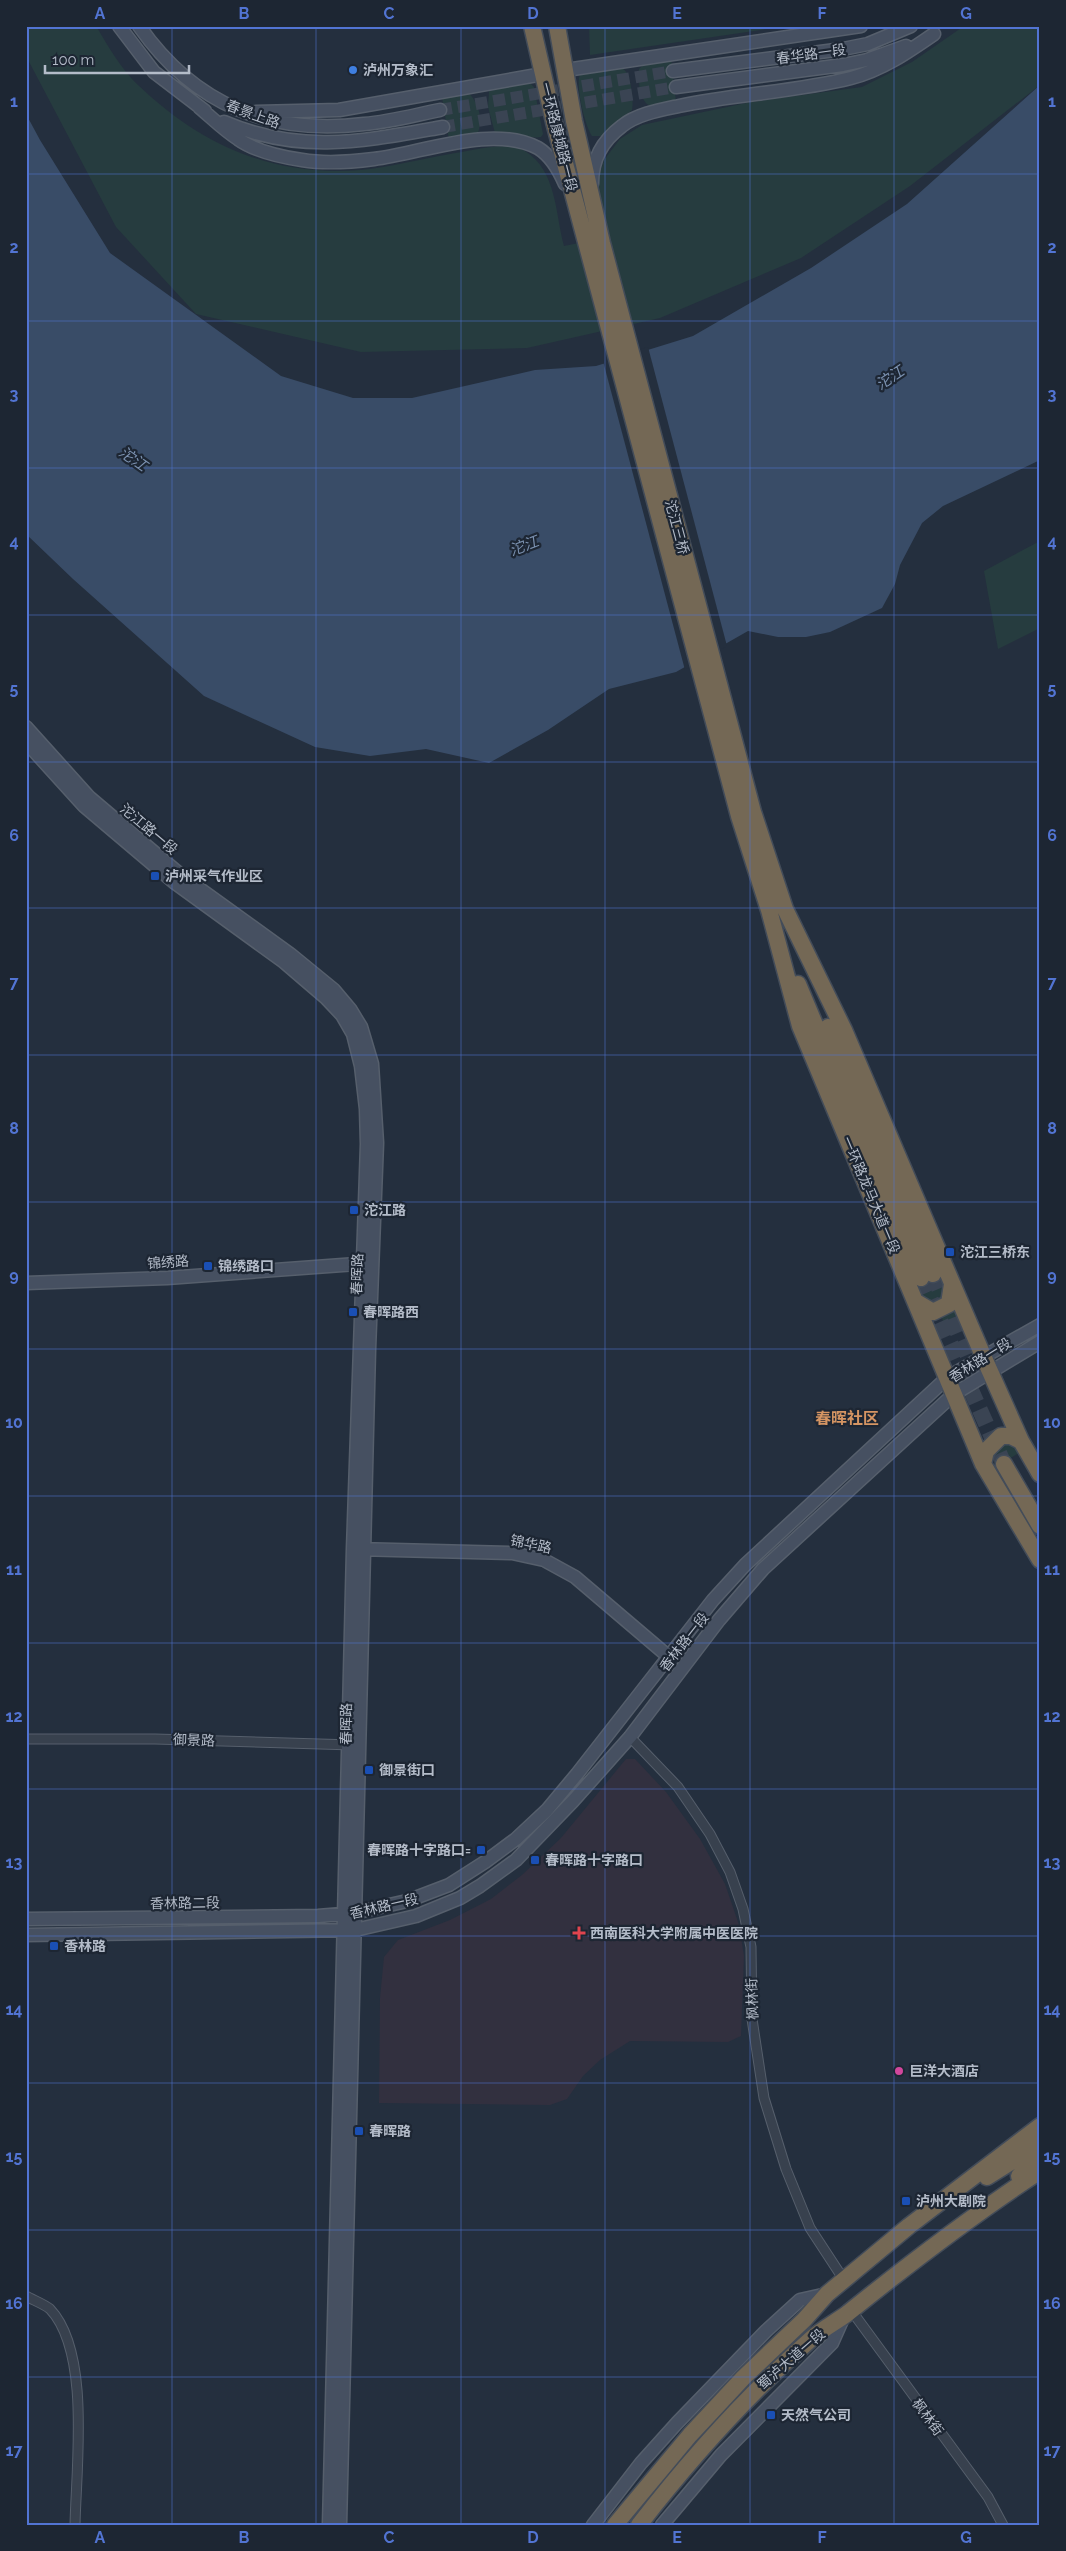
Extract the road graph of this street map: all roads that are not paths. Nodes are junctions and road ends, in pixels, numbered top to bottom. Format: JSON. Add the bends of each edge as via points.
{"nodes":[{"id":1,"x":120,"y":26,"type":"edge"},
{"id":2,"x":140,"y":26,"type":"edge"},
{"id":3,"x":532,"y":26,"type":"edge"},
{"id":4,"x":557,"y":26,"type":"edge"},
{"id":5,"x":861,"y":26,"type":"edge"},
{"id":6,"x":911,"y":26,"type":"edge"},
{"id":7,"x":938,"y":30,"type":"edge"},
{"id":8,"x":566,"y":70,"type":"junction"},
{"id":9,"x":673,"y":70,"type":"tunnel mouth"},
{"id":10,"x":543,"y":74,"type":"junction"},
{"id":11,"x":676,"y":87,"type":"tunnel mouth"},
{"id":12,"x":199,"y":108,"type":"junction"},
{"id":13,"x":240,"y":110,"type":"junction"},
{"id":14,"x":440,"y":110,"type":"tunnel mouth"},
{"id":15,"x":443,"y":127,"type":"tunnel mouth"},
{"id":16,"x":595,"y":245,"type":"junction"},
{"id":17,"x":26,"y":727,"type":"edge"},
{"id":18,"x":26,"y":742,"type":"edge"},
{"id":19,"x":746,"y":814,"type":"joint"},
{"id":20,"x":777,"y":909,"type":"junction"},
{"id":21,"x":362,"y":1047,"type":"junction"},
{"id":22,"x":367,"y":1263,"type":"junction"},
{"id":23,"x":927,"y":1276,"type":"tunnel mouth"},
{"id":24,"x":26,"y":1283,"type":"edge"},
{"id":25,"x":952,"y":1283,"type":"junction"},
{"id":26,"x":916,"y":1302,"type":"junction"},
{"id":27,"x":1040,"y":1326,"type":"edge"},
{"id":28,"x":1040,"y":1342,"type":"edge"},
{"id":29,"x":987,"y":1364,"type":"junction"},
{"id":30,"x":948,"y":1377,"type":"junction"},
{"id":31,"x":954,"y":1394,"type":"junction"},
{"id":32,"x":1021,"y":1441,"type":"junction"},
{"id":33,"x":983,"y":1464,"type":"junction"},
{"id":34,"x":1040,"y":1474,"type":"edge"},
{"id":35,"x":1040,"y":1506,"type":"edge"},
{"id":36,"x":1040,"y":1526,"type":"edge"},
{"id":37,"x":359,"y":1551,"type":"junction"},
{"id":38,"x":1040,"y":1560,"type":"edge"},
{"id":39,"x":667,"y":1659,"type":"junction"},
{"id":40,"x":630,"y":1736,"type":"junction"},
{"id":41,"x":26,"y":1739,"type":"edge"},
{"id":42,"x":355,"y":1745,"type":"junction"},
{"id":43,"x":349,"y":1913,"type":"junction"},
{"id":44,"x":26,"y":1919,"type":"edge"},
{"id":45,"x":349,"y":1930,"type":"junction"},
{"id":46,"x":26,"y":1935,"type":"edge"},
{"id":47,"x":1040,"y":2126,"type":"edge"},
{"id":48,"x":1040,"y":2144,"type":"edge"},
{"id":49,"x":1040,"y":2158,"type":"edge"},
{"id":50,"x":1040,"y":2171,"type":"edge"},
{"id":51,"x":944,"y":2200,"type":"junction"},
{"id":52,"x":992,"y":2202,"type":"junction"},
{"id":53,"x":844,"y":2280,"type":"junction"},
{"id":54,"x":827,"y":2294,"type":"junction"},
{"id":55,"x":26,"y":2296,"type":"edge"},
{"id":56,"x":848,"y":2313,"type":"junction"},
{"id":57,"x":75,"y":2525,"type":"edge"},
{"id":58,"x":329,"y":2525,"type":"edge"},
{"id":59,"x":340,"y":2525,"type":"edge"},
{"id":60,"x":592,"y":2525,"type":"edge"},
{"id":61,"x":615,"y":2525,"type":"edge"},
{"id":62,"x":638,"y":2525,"type":"edge"},
{"id":63,"x":662,"y":2525,"type":"edge"},
{"id":64,"x":1003,"y":2525,"type":"edge"}],
"edges":[{"from":1,"to":12,"type":"main road","name":"春景上路","via":[[154,72]]},
{"from":2,"to":13,"type":"main road","name":"春景上路","via":[[169,62],[197,86]]},
{"from":3,"to":10,"type":"highway","name":"一环路康城路一段"},
{"from":4,"to":8,"type":"highway","name":"一环路康城路一段"},
{"from":5,"to":8,"type":"main road"},
{"from":6,"to":9,"type":"main road","name":"春华路一段","via":[[868,44],[843,49]]},
{"from":7,"to":11,"type":"main road","name":"春华路一段","via":[[867,60]]},
{"from":7,"to":16,"type":"main road","via":[[893,61],[851,78],[692,104],[659,111],[623,125],[603,144],[592,173]]},
{"from":8,"to":16,"type":"highway","name":"一环路康城路一段"},
{"from":10,"to":13,"type":"main road","via":[[339,110],[271,113]]},
{"from":10,"to":16,"type":"highway","name":"一环路康城路一段"},
{"from":12,"to":15,"type":"main road","name":"春景上路","via":[[241,130],[285,141],[352,142]]},
{"from":12,"to":16,"type":"main road","via":[[239,140],[281,156],[303,160],[375,159],[487,139],[506,138],[529,144],[549,157],[559,170]]},
{"from":13,"to":14,"type":"main road","name":"春景上路","via":[[266,120],[310,127],[366,124]]},
{"from":16,"to":19,"type":"highway","name":"沱江三桥"},
{"from":17,"to":21,"type":"main road","name":"沱江路一段","via":[[96,803],[182,876],[334,990],[361,1027]]},
{"from":18,"to":21,"type":"main road","name":"沱江路一段","via":[[84,806],[175,884],[284,962],[326,998],[342,1015]]},
{"from":19,"to":20,"type":"highway","name":"一环路龙马大道一段"},
{"from":20,"to":23,"type":"highway"},
{"from":20,"to":25,"type":"highway","name":"一环路龙马大道一段","via":[[844,1030]]},
{"from":20,"to":26,"type":"highway","name":"一环路龙马大道一段","via":[[800,1026]]},
{"from":21,"to":22,"type":"main road","name":"春晖路","via":[[372,1064],[376,1112]]},
{"from":22,"to":24,"type":"main road","name":"锦绣路","via":[[167,1278]]},
{"from":22,"to":37,"type":"main road","name":"春晖路"},
{"from":25,"to":26,"type":"highway","via":[[949,1304],[942,1309],[933,1312]]},
{"from":25,"to":29,"type":"highway","name":"一环路龙马大道一段"},
{"from":26,"to":30,"type":"highway","name":"一环路龙马大道一段"},
{"from":27,"to":29,"type":"main road","name":"香林路一段"},
{"from":28,"to":29,"type":"main road","name":"香林路一段"},
{"from":29,"to":30,"type":"main road","name":"香林路一段"},
{"from":29,"to":31,"type":"main road","name":"香林路一段"},
{"from":29,"to":32,"type":"highway","name":"一环路龙马大道一段"},
{"from":30,"to":31,"type":"highway","name":"一环路龙马大道一段"},
{"from":30,"to":39,"type":"main road","name":"香林路一段","via":[[744,1565]]},
{"from":31,"to":33,"type":"highway","name":"一环路龙马大道一段"},
{"from":31,"to":40,"type":"main road","name":"香林路一段","via":[[763,1570],[719,1620]]},
{"from":32,"to":33,"type":"highway","via":[[1001,1436],[986,1451]]},
{"from":32,"to":34,"type":"highway","name":"一环路龙马大道一段"},
{"from":33,"to":38,"type":"highway","name":"一环路龙马大道一段"},
{"from":35,"to":36,"type":"highway","via":[[1008,1461]]},
{"from":37,"to":39,"type":"main road","name":"锦华路","via":[[512,1553],[544,1560],[575,1577]]},
{"from":37,"to":42,"type":"main road","name":"春晖路"},
{"from":39,"to":43,"type":"main road","name":"香林路一段","via":[[577,1774],[516,1839],[449,1885],[406,1901]]},
{"from":40,"to":45,"type":"main road","name":"香林路一段","via":[[544,1833],[498,1875],[460,1898],[416,1916]]},
{"from":40,"to":53,"type":"street","name":"枫林街","via":[[678,1787],[710,1834],[730,1872],[743,1909],[751,1947],[752,2019],[764,2098],[786,2169],[810,2228]]},
{"from":41,"to":42,"type":"street","name":"御景路"},
{"from":42,"to":43,"type":"main road","name":"春晖路"},
{"from":43,"to":44,"type":"main road","name":"香林路二段"},
{"from":43,"to":45,"type":"main road","name":"春晖路"},
{"from":45,"to":46,"type":"main road"},
{"from":45,"to":58,"type":"main road","name":"春晖路"},
{"from":45,"to":59,"type":"main road","name":"春晖路"},
{"from":47,"to":51,"type":"highway"},
{"from":48,"to":51,"type":"highway"},
{"from":49,"to":52,"type":"highway"},
{"from":50,"to":52,"type":"highway"},
{"from":51,"to":53,"type":"highway","name":"蜀泸大道一段"},
{"from":52,"to":56,"type":"highway","name":"蜀泸大道一段","via":[[906,2265]]},
{"from":53,"to":54,"type":"highway","name":"蜀泸大道一段"},
{"from":54,"to":60,"type":"main road","via":[[800,2300],[766,2331],[641,2463]]},
{"from":54,"to":61,"type":"highway","name":"蜀泸大道一段","via":[[690,2435]]},
{"from":55,"to":57,"type":"street","via":[[49,2308],[64,2330],[72,2350],[78,2395]]},
{"from":56,"to":62,"type":"highway","name":"蜀泸大道一段","via":[[813,2337],[751,2395],[671,2483]]},
{"from":56,"to":63,"type":"main road","via":[[832,2343],[722,2455]]},
{"from":56,"to":64,"type":"street","name":"枫林街","via":[[988,2497]]}]}
